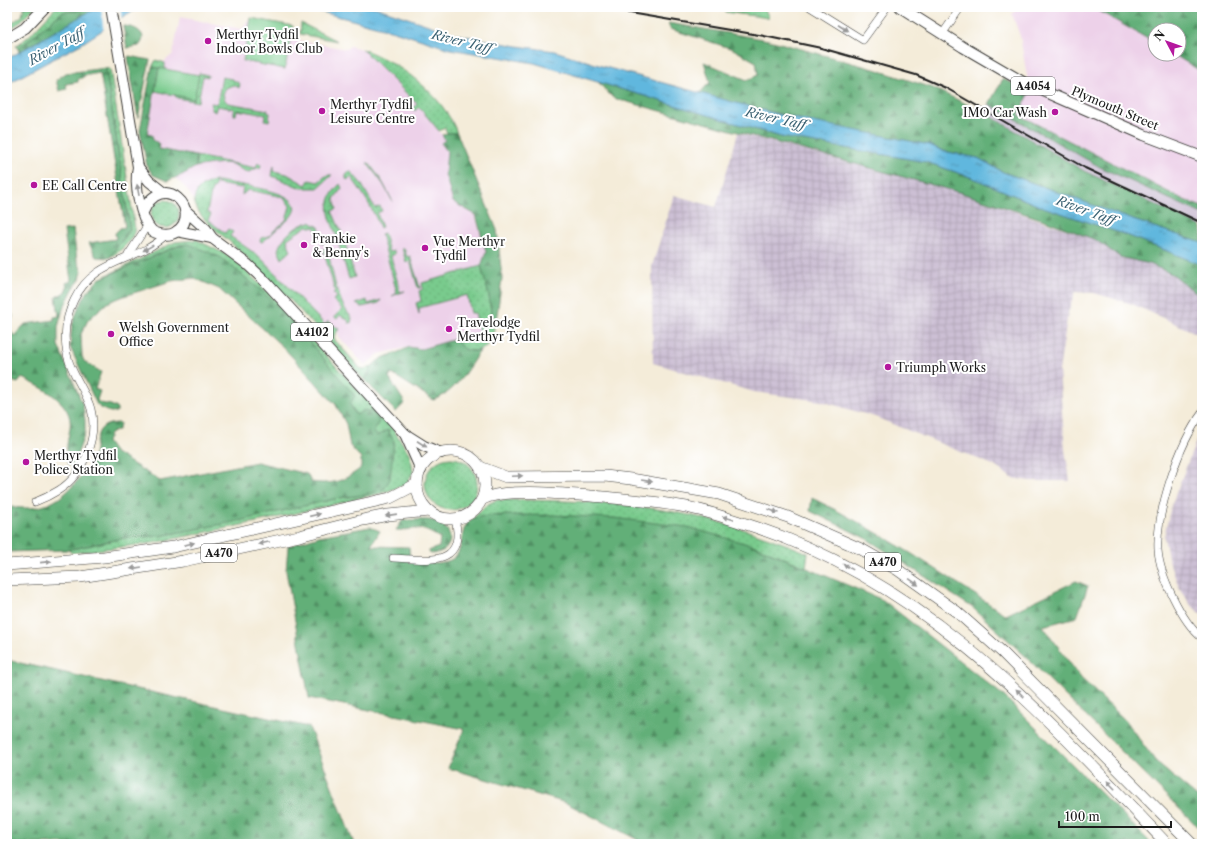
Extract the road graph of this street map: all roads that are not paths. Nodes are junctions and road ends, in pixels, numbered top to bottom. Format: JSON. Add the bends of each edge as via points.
{"nodes":[{"id":1,"x":45,"y":7,"type":"edge"},
{"id":2,"x":111,"y":7,"type":"edge"},
{"id":3,"x":810,"y":7,"type":"edge"},
{"id":4,"x":887,"y":7,"type":"edge"},
{"id":5,"x":900,"y":7,"type":"edge"},
{"id":6,"x":961,"y":7,"type":"edge"},
{"id":7,"x":943,"y":34,"type":"junction"},
{"id":8,"x":7,"y":40,"type":"edge"},
{"id":9,"x":1202,"y":157,"type":"edge"},
{"id":10,"x":138,"y":167,"type":"junction"},
{"id":11,"x":164,"y":193,"type":"junction"},
{"id":12,"x":185,"y":210,"type":"junction"},
{"id":13,"x":143,"y":212,"type":"junction"},
{"id":14,"x":147,"y":226,"type":"junction"},
{"id":15,"x":177,"y":231,"type":"junction"},
{"id":16,"x":166,"y":235,"type":"junction"},
{"id":17,"x":212,"y":238,"type":"junction"},
{"id":18,"x":128,"y":255,"type":"junction"},
{"id":19,"x":1202,"y":412,"type":"edge"},
{"id":20,"x":405,"y":434,"type":"junction"},
{"id":21,"x":441,"y":453,"type":"junction"},
{"id":22,"x":480,"y":467,"type":"junction"},
{"id":23,"x":421,"y":470,"type":"junction"},
{"id":24,"x":417,"y":484,"type":"junction"},
{"id":25,"x":482,"y":499,"type":"junction"},
{"id":26,"x":34,"y":502,"type":"dead end"},
{"id":27,"x":429,"y":511,"type":"junction"},
{"id":28,"x":456,"y":519,"type":"junction"},
{"id":29,"x":393,"y":558,"type":"dead end"},
{"id":30,"x":7,"y":565,"type":"edge"},
{"id":31,"x":7,"y":580,"type":"edge"},
{"id":32,"x":1202,"y":638,"type":"edge"},
{"id":33,"x":1167,"y":844,"type":"edge"},
{"id":34,"x":1192,"y":844,"type":"edge"}],
"edges":[{"from":1,"to":8,"type":"main road","via":[[25,28]]},
{"from":2,"to":10,"type":"main road"},
{"from":3,"to":4,"type":"street","one_way":true,"via":[[863,40]]},
{"from":5,"to":7,"type":"main road","name":"Plymouth Street","number":"A4054"},
{"from":6,"to":7,"type":"street"},
{"from":7,"to":9,"type":"main road","name":"Plymouth Street","number":"A4054","via":[[1024,82],[1175,148]]},
{"from":10,"to":11,"type":"main road","via":[[149,181]]},
{"from":13,"to":10,"type":"main road","one_way":true,"via":[[136,178]]},
{"from":11,"to":12,"type":"main road","via":[[179,199]]},
{"from":11,"to":13,"type":"main road","via":[[152,198]]},
{"from":12,"to":15,"type":"main road","via":[[184,223]]},
{"from":12,"to":17,"type":"main road","number":"A4102","via":[[206,228]]},
{"from":13,"to":14,"type":"main road"},
{"from":14,"to":16,"type":"main road","via":[[152,231]]},
{"from":14,"to":18,"type":"street"},
{"from":15,"to":16,"type":"main road"},
{"from":15,"to":17,"type":"main road","number":"A4102"},
{"from":16,"to":18,"type":"street","one_way":true,"via":[[136,254]]},
{"from":17,"to":20,"type":"main road","number":"A4102","via":[[264,279]]},
{"from":18,"to":26,"type":"street","via":[[88,278],[74,299],[68,314],[65,340],[67,355],[72,370],[84,390],[90,409],[92,434],[86,455],[73,476],[60,490]]},
{"from":19,"to":32,"type":"street","via":[[1185,442],[1170,484],[1159,527],[1158,551],[1172,595],[1187,621]]},
{"from":20,"to":21,"type":"main road","number":"A4102","one_way":true},
{"from":20,"to":23,"type":"main road","number":"A4102"},
{"from":21,"to":22,"type":"highway","via":[[453,451],[464,454]]},
{"from":21,"to":23,"type":"highway","via":[[430,459]]},
{"from":22,"to":25,"type":"highway","via":[[485,488]]},
{"from":22,"to":34,"type":"highway","number":"A470","one_way":true,"via":[[506,477],[605,476],[719,494],[788,517],[861,549],[898,570],[957,612],[991,642],[1039,687]]},
{"from":23,"to":24,"type":"highway"},
{"from":24,"to":27,"type":"highway","via":[[421,501]]},
{"from":30,"to":24,"type":"highway","number":"A470","one_way":true,"via":[[104,557],[173,547],[390,498]]},
{"from":25,"to":28,"type":"highway","via":[[472,512]]},
{"from":33,"to":25,"type":"highway","number":"A470","one_way":true,"via":[[1081,754],[978,655],[911,605],[830,556],[763,529],[691,508],[570,495],[502,493]]},
{"from":27,"to":28,"type":"highway","via":[[436,516]]},
{"from":27,"to":31,"type":"highway","number":"A470","one_way":true,"via":[[363,520],[183,561],[80,576]]},
{"from":28,"to":29,"type":"street","via":[[455,545],[446,558]]}]}
